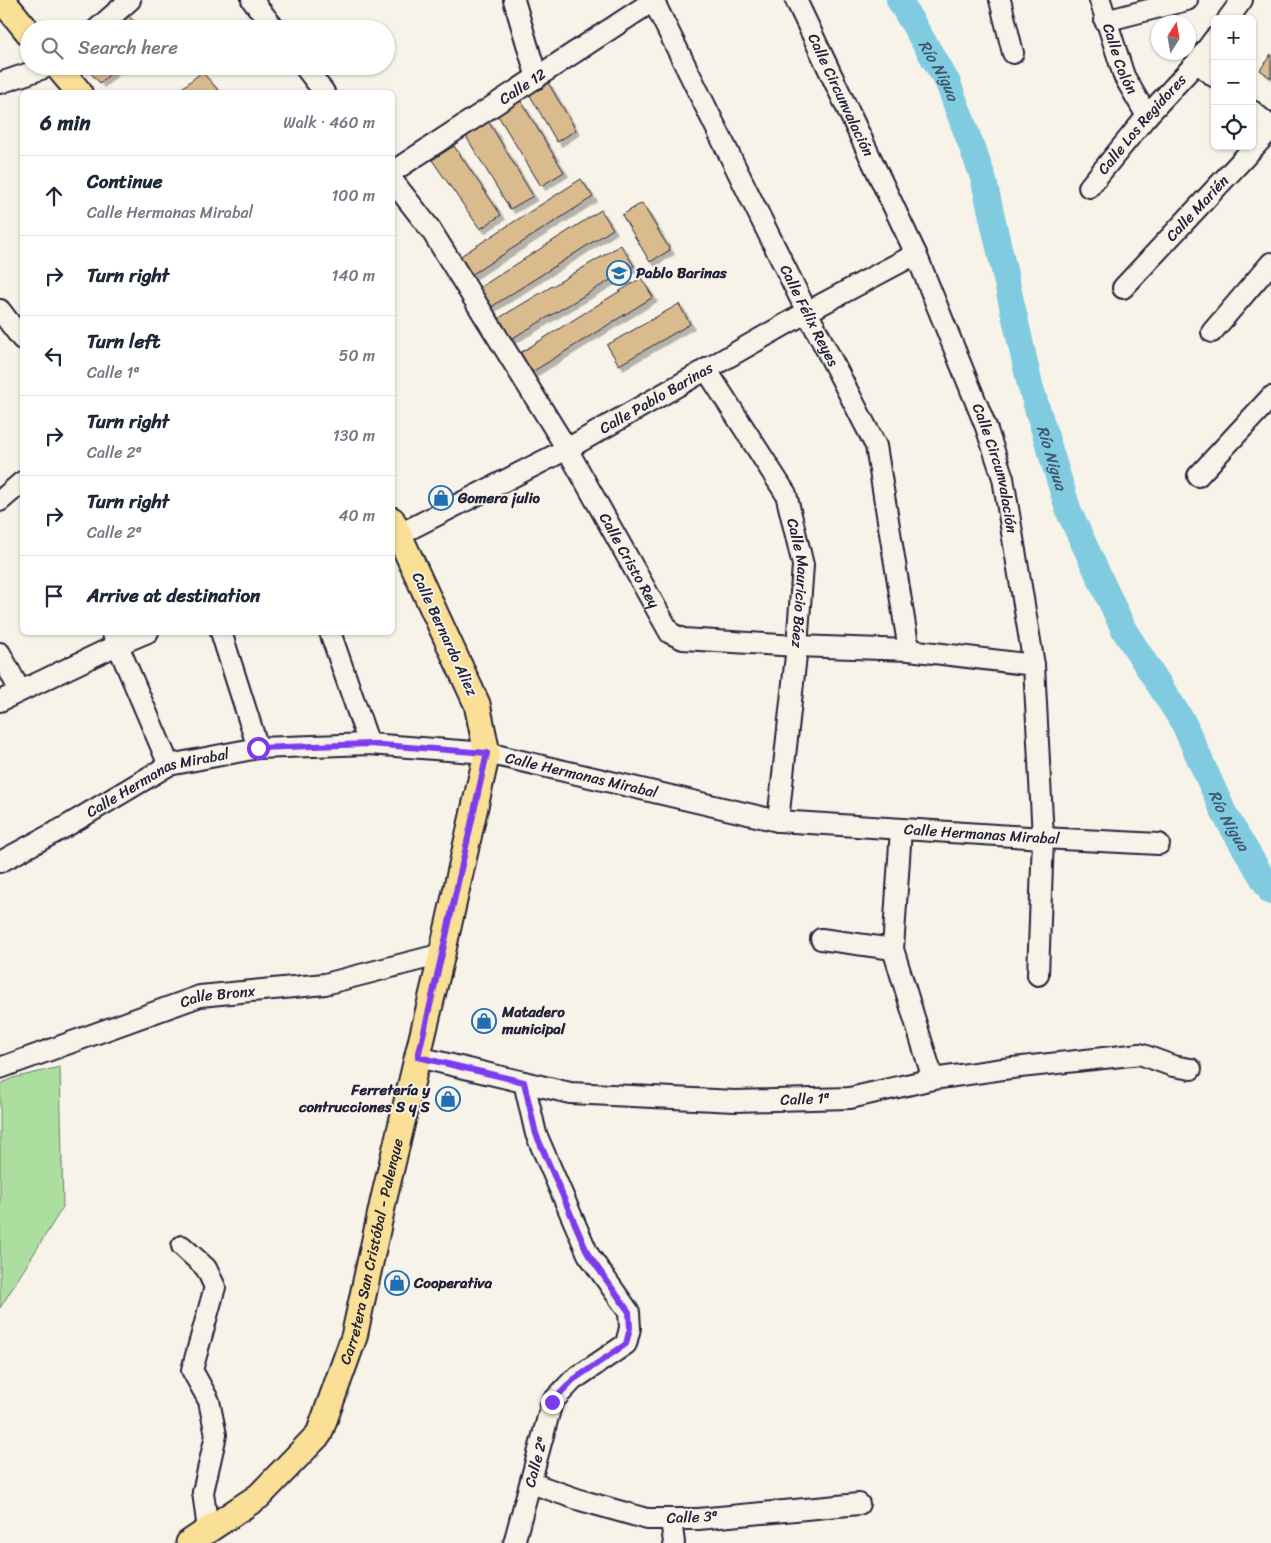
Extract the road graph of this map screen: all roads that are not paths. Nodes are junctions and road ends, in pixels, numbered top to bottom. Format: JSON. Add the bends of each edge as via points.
{"nodes":[{"id":1,"x":2,"y":0,"type":"edge"},
{"id":2,"x":130,"y":0,"type":"edge"},
{"id":3,"x":252,"y":0,"type":"edge"},
{"id":4,"x":514,"y":0,"type":"edge"},
{"id":5,"x":796,"y":0,"type":"edge"},
{"id":6,"x":1000,"y":0,"type":"edge"},
{"id":7,"x":1100,"y":0,"type":"edge"},
{"id":8,"x":1187,"y":0,"type":"edge"},
{"id":9,"x":1242,"y":0,"type":"edge"},
{"id":10,"x":653,"y":1,"type":"edge"},
{"id":11,"x":1231,"y":15,"type":"edge"},
{"id":12,"x":107,"y":20,"type":"edge"},
{"id":13,"x":268,"y":20,"type":"edge"},
{"id":14,"x":1105,"y":21,"type":"junction"},
{"id":15,"x":20,"y":22,"type":"edge"},
{"id":16,"x":1211,"y":43,"type":"edge"},
{"id":17,"x":1013,"y":53,"type":"dead end"},
{"id":18,"x":1197,"y":62,"type":"junction"},
{"id":19,"x":1211,"y":74,"type":"edge"},
{"id":20,"x":24,"y":75,"type":"edge"},
{"id":21,"x":65,"y":75,"type":"edge"},
{"id":22,"x":311,"y":75,"type":"edge"},
{"id":23,"x":537,"y":78,"type":"junction"},
{"id":24,"x":0,"y":83,"type":"edge"},
{"id":25,"x":77,"y":90,"type":"edge"},
{"id":26,"x":322,"y":90,"type":"edge"},
{"id":27,"x":1256,"y":115,"type":"edge"},
{"id":28,"x":1147,"y":116,"type":"junction"},
{"id":29,"x":1271,"y":128,"type":"edge"},
{"id":30,"x":395,"y":170,"type":"edge"},
{"id":31,"x":395,"y":184,"type":"edge"},
{"id":32,"x":1089,"y":187,"type":"dead end"},
{"id":33,"x":916,"y":254,"type":"junction"},
{"id":34,"x":1271,"y":263,"type":"edge"},
{"id":35,"x":1123,"y":288,"type":"dead end"},
{"id":36,"x":0,"y":310,"type":"edge"},
{"id":37,"x":807,"y":312,"type":"junction"},
{"id":38,"x":1212,"y":332,"type":"dead end"},
{"id":39,"x":20,"y":336,"type":"edge"},
{"id":40,"x":706,"y":369,"type":"junction"},
{"id":41,"x":1271,"y":397,"type":"edge"},
{"id":42,"x":567,"y":449,"type":"junction"},
{"id":43,"x":1198,"y":476,"type":"dead end"},
{"id":44,"x":20,"y":484,"type":"edge"},
{"id":45,"x":0,"y":501,"type":"edge"},
{"id":46,"x":395,"y":531,"type":"edge"},
{"id":47,"x":132,"y":635,"type":"edge"},
{"id":48,"x":222,"y":635,"type":"edge"},
{"id":49,"x":331,"y":635,"type":"edge"},
{"id":50,"x":115,"y":638,"type":"edge"},
{"id":51,"x":797,"y":646,"type":"junction"},
{"id":52,"x":909,"y":650,"type":"junction"},
{"id":53,"x":0,"y":653,"type":"edge"},
{"id":54,"x":1034,"y":665,"type":"junction"},
{"id":55,"x":20,"y":691,"type":"junction"},
{"id":56,"x":0,"y":701,"type":"edge"},
{"id":57,"x":369,"y":744,"type":"junction"},
{"id":58,"x":258,"y":748,"type":"junction"},
{"id":59,"x":487,"y":753,"type":"junction"},
{"id":60,"x":169,"y":765,"type":"junction"},
{"id":61,"x":778,"y":820,"type":"junction"},
{"id":62,"x":901,"y":829,"type":"junction"},
{"id":63,"x":1043,"y":838,"type":"junction"},
{"id":64,"x":1159,"y":844,"type":"dead end"},
{"id":65,"x":0,"y":862,"type":"edge"},
{"id":66,"x":821,"y":940,"type":"dead end"},
{"id":67,"x":893,"y":949,"type":"junction"},
{"id":68,"x":442,"y":954,"type":"junction"},
{"id":69,"x":1038,"y":975,"type":"dead end"},
{"id":70,"x":418,"y":1057,"type":"junction"},
{"id":71,"x":0,"y":1068,"type":"edge"},
{"id":72,"x":1191,"y":1068,"type":"dead end"},
{"id":73,"x":933,"y":1079,"type":"junction"},
{"id":74,"x":524,"y":1082,"type":"junction"},
{"id":75,"x":182,"y":1246,"type":"dead end"},
{"id":76,"x":530,"y":1483,"type":"junction"},
{"id":77,"x":858,"y":1504,"type":"dead end"},
{"id":78,"x":671,"y":1519,"type":"junction"},
{"id":79,"x":198,"y":1537,"type":"edge"},
{"id":80,"x":514,"y":1543,"type":"edge"},
{"id":81,"x":674,"y":1543,"type":"edge"}],
"edges":[{"from":1,"to":15,"type":"main road"},
{"from":2,"to":12,"type":"street"},
{"from":3,"to":13,"type":"street"},
{"from":4,"to":23,"type":"street"},
{"from":5,"to":33,"type":"street","name":"Calle Circunvalación"},
{"from":6,"to":17,"type":"street"},
{"from":7,"to":14,"type":"street","name":"Calle Colón"},
{"from":8,"to":14,"type":"street"},
{"from":9,"to":11,"type":"street"},
{"from":10,"to":23,"type":"street","name":"Calle 12"},
{"from":10,"to":37,"type":"street","name":"Calle Félix Reyes"},
{"from":14,"to":28,"type":"street","name":"Calle Colón","via":[[1124,76]]},
{"from":16,"to":18,"type":"street","name":"Calle Los Regidores"},
{"from":18,"to":19,"type":"street"},
{"from":18,"to":28,"type":"street","name":"Calle Los Regidores"},
{"from":20,"to":24,"type":"street"},
{"from":21,"to":25,"type":"main road"},
{"from":22,"to":26,"type":"street"},
{"from":23,"to":30,"type":"street","name":"Calle 12"},
{"from":27,"to":29,"type":"street"},
{"from":28,"to":32,"type":"street","name":"Calle Los Regidores"},
{"from":29,"to":35,"type":"street","name":"Calle Marién"},
{"from":31,"to":42,"type":"street","name":"Calle Cristo Rey","via":[[431,230]]},
{"from":33,"to":37,"type":"street","name":"Calle Pablo Barinas"},
{"from":33,"to":54,"type":"street","name":"Calle Circunvalación","via":[[1004,478]]},
{"from":34,"to":38,"type":"street"},
{"from":36,"to":39,"type":"street"},
{"from":37,"to":40,"type":"street","name":"Calle Pablo Barinas"},
{"from":37,"to":52,"type":"street","name":"Calle Félix Reyes","via":[[876,446]]},
{"from":40,"to":42,"type":"street","name":"Calle Pablo Barinas"},
{"from":40,"to":51,"type":"street","name":"Calle Mauricio Báez","via":[[786,494],[803,565]]},
{"from":41,"to":43,"type":"street"},
{"from":42,"to":46,"type":"street","name":"Calle Pablo Barinas"},
{"from":42,"to":51,"type":"street","name":"Calle Cristo Rey","via":[[670,633],[683,638]]},
{"from":44,"to":45,"type":"street"},
{"from":46,"to":59,"type":"main road","name":"Calle Bernardo Aliez","via":[[477,704]]},
{"from":47,"to":50,"type":"street"},
{"from":48,"to":58,"type":"street"},
{"from":49,"to":57,"type":"street"},
{"from":50,"to":55,"type":"street"},
{"from":50,"to":60,"type":"street"},
{"from":51,"to":52,"type":"street","name":"Calle Cristo Rey"},
{"from":51,"to":61,"type":"street","name":"Calle Mauricio Báez"},
{"from":52,"to":54,"type":"street","name":"Calle Cristo Rey"},
{"from":53,"to":55,"type":"street"},
{"from":54,"to":63,"type":"street","name":"Calle Circunvalación"},
{"from":55,"to":56,"type":"street"},
{"from":57,"to":58,"type":"street","name":"Calle Hermanas Mirabal"},
{"from":57,"to":59,"type":"street","name":"Calle Hermanas Mirabal"},
{"from":58,"to":60,"type":"street","name":"Calle Hermanas Mirabal"},
{"from":59,"to":61,"type":"street","name":"Calle Hermanas Mirabal"},
{"from":59,"to":68,"type":"main road","name":"Carretera San Cristóbal - Palenque"},
{"from":60,"to":65,"type":"street","name":"Calle Hermanas Mirabal"},
{"from":61,"to":62,"type":"street","name":"Calle Hermanas Mirabal"},
{"from":62,"to":63,"type":"street","name":"Calle Hermanas Mirabal"},
{"from":62,"to":67,"type":"street"},
{"from":63,"to":64,"type":"street","name":"Calle Hermanas Mirabal"},
{"from":63,"to":69,"type":"street","name":"Calle Circunvalación"},
{"from":66,"to":67,"type":"street"},
{"from":67,"to":73,"type":"street"},
{"from":68,"to":70,"type":"main road","name":"Carretera San Cristóbal - Palenque"},
{"from":68,"to":71,"type":"street","name":"Calle Bronx","via":[[325,984],[200,996]]},
{"from":70,"to":74,"type":"street","name":"Calle 1ª"},
{"from":70,"to":79,"type":"main road","name":"Carretera San Cristóbal - Palenque","via":[[354,1337],[319,1434],[259,1496]]},
{"from":72,"to":73,"type":"street","name":"Calle 1ª","via":[[1173,1066],[1140,1054]]},
{"from":73,"to":74,"type":"street","name":"Calle 1ª","via":[[850,1098],[735,1101],[570,1093]]},
{"from":74,"to":76,"type":"street","name":"Calle 2ª","via":[[536,1134],[588,1254],[629,1312],[630,1328],[626,1344],[573,1380],[552,1402]]},
{"from":75,"to":79,"type":"street","via":[[206,1268],[215,1287],[192,1370],[209,1401],[216,1435],[203,1492]]},
{"from":76,"to":78,"type":"street","name":"Calle 3ª","via":[[647,1519]]},
{"from":76,"to":80,"type":"street","name":"Calle 2ª"},
{"from":77,"to":78,"type":"street","name":"Calle 3ª"},
{"from":78,"to":81,"type":"street"}]}
